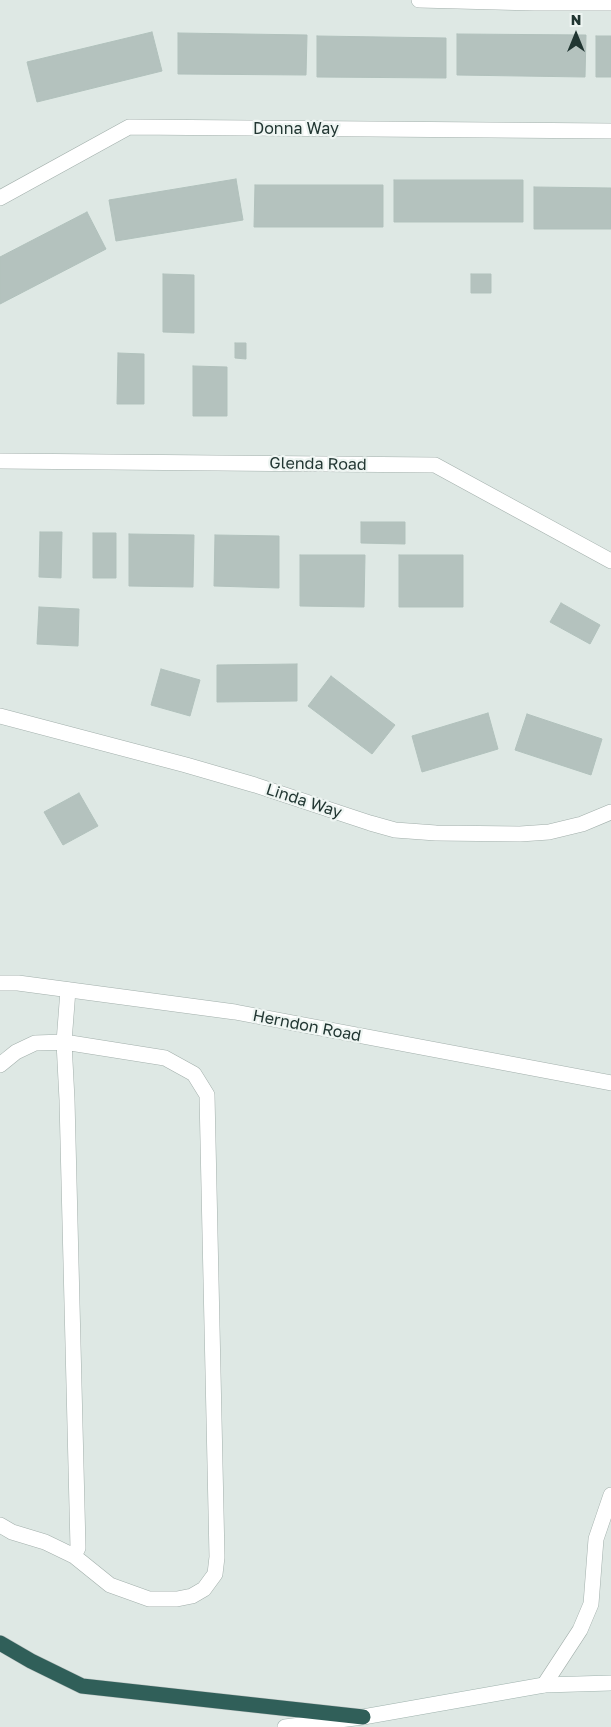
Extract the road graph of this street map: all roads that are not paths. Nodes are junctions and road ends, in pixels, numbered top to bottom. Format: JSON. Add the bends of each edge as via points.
{"nodes":[{"id":1,"x":419,"y":0,"type":"edge"},
{"id":2,"x":611,"y":3,"type":"edge"},
{"id":3,"x":611,"y":131,"type":"edge"},
{"id":4,"x":0,"y":198,"type":"edge"},
{"id":5,"x":0,"y":460,"type":"edge"},
{"id":6,"x":611,"y":561,"type":"edge"},
{"id":7,"x":0,"y":716,"type":"edge"},
{"id":8,"x":611,"y":812,"type":"edge"},
{"id":9,"x":0,"y":983,"type":"edge"},
{"id":10,"x":68,"y":990,"type":"junction"},
{"id":11,"x":64,"y":1042,"type":"junction"},
{"id":12,"x":0,"y":1065,"type":"edge"},
{"id":13,"x":611,"y":1083,"type":"edge"},
{"id":14,"x":611,"y":1495,"type":"edge"},
{"id":15,"x":0,"y":1525,"type":"edge"},
{"id":16,"x":74,"y":1556,"type":"junction"},
{"id":17,"x":0,"y":1643,"type":"edge"},
{"id":18,"x":611,"y":1683,"type":"edge"},
{"id":19,"x":544,"y":1685,"type":"junction"},
{"id":20,"x":363,"y":1717,"type":"junction"},
{"id":21,"x":285,"y":1727,"type":"edge"}],
"edges":[{"from":1,"to":2,"type":"street"},
{"from":3,"to":4,"type":"street","name":"Donna Way","via":[[129,127]]},
{"from":5,"to":6,"type":"street","name":"Glenda Road","via":[[435,465]]},
{"from":7,"to":8,"type":"street","name":"Linda Way","via":[[186,765],[395,830],[549,832],[582,824]]},
{"from":9,"to":10,"type":"street","name":"Herndon Road"},
{"from":10,"to":11,"type":"street"},
{"from":10,"to":13,"type":"street","name":"Herndon Road","via":[[235,1012]]},
{"from":11,"to":12,"type":"street","via":[[35,1043]]},
{"from":11,"to":16,"type":"street","via":[[78,1548]]},
{"from":11,"to":16,"type":"street","via":[[165,1058],[194,1074],[207,1095],[216,1574],[204,1589],[192,1596],[148,1599],[110,1585]]},
{"from":14,"to":19,"type":"street","via":[[596,1538],[591,1604],[580,1630]]},
{"from":15,"to":16,"type":"street"},
{"from":17,"to":20,"type":"highway","via":[[82,1686]]},
{"from":18,"to":19,"type":"street"},
{"from":19,"to":20,"type":"street"},
{"from":20,"to":21,"type":"street"}]}
